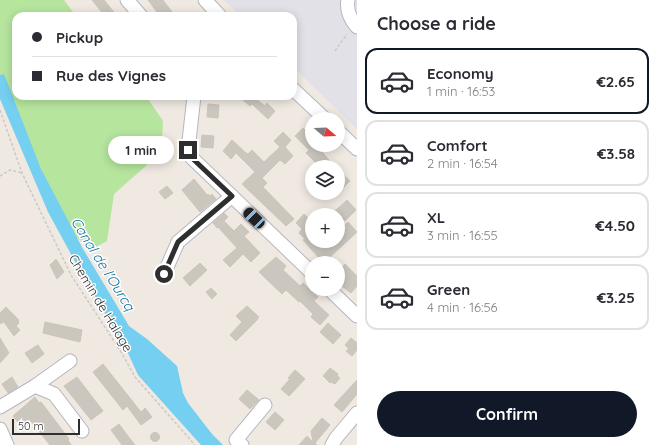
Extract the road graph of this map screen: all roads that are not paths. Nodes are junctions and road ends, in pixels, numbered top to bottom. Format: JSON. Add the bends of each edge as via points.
{"nodes":[{"id":1,"x":127,"y":0,"type":"edge"},
{"id":2,"x":205,"y":0,"type":"edge"},
{"id":3,"x":348,"y":0,"type":"edge"},
{"id":4,"x":138,"y":12,"type":"edge"},
{"id":5,"x":216,"y":12,"type":"edge"},
{"id":6,"x":352,"y":30,"type":"edge"},
{"id":7,"x":297,"y":93,"type":"edge"},
{"id":8,"x":194,"y":100,"type":"edge"},
{"id":9,"x":318,"y":112,"type":"edge"},
{"id":10,"x":345,"y":139,"type":"edge"},
{"id":11,"x":357,"y":150,"type":"edge"},
{"id":12,"x":232,"y":196,"type":"junction"},
{"id":13,"x":305,"y":266,"type":"edge"},
{"id":14,"x":164,"y":274,"type":"dead end"},
{"id":15,"x":336,"y":296,"type":"edge"},
{"id":16,"x":357,"y":316,"type":"edge"},
{"id":17,"x":70,"y":361,"type":"dead end"},
{"id":18,"x":35,"y":386,"type":"junction"},
{"id":19,"x":265,"y":405,"type":"dead end"},
{"id":20,"x":0,"y":407,"type":"edge"},
{"id":21,"x":357,"y":413,"type":"edge"},
{"id":22,"x":0,"y":429,"type":"edge"},
{"id":23,"x":82,"y":431,"type":"dead end"},
{"id":24,"x":7,"y":445,"type":"edge"},
{"id":25,"x":242,"y":445,"type":"edge"},
{"id":26,"x":332,"y":445,"type":"edge"}],
"edges":[{"from":1,"to":4,"type":"street"},
{"from":2,"to":5,"type":"street"},
{"from":3,"to":6,"type":"street"},
{"from":7,"to":9,"type":"street"},
{"from":8,"to":12,"type":"street","via":[[188,150],[192,158]]},
{"from":10,"to":11,"type":"street"},
{"from":12,"to":13,"type":"street"},
{"from":12,"to":14,"type":"street","via":[[178,242]]},
{"from":15,"to":16,"type":"street"},
{"from":17,"to":18,"type":"street"},
{"from":18,"to":20,"type":"street"},
{"from":18,"to":23,"type":"street","via":[[54,394]]},
{"from":19,"to":25,"type":"street","via":[[236,440]]},
{"from":21,"to":26,"type":"street"},
{"from":22,"to":24,"type":"street"}]}
